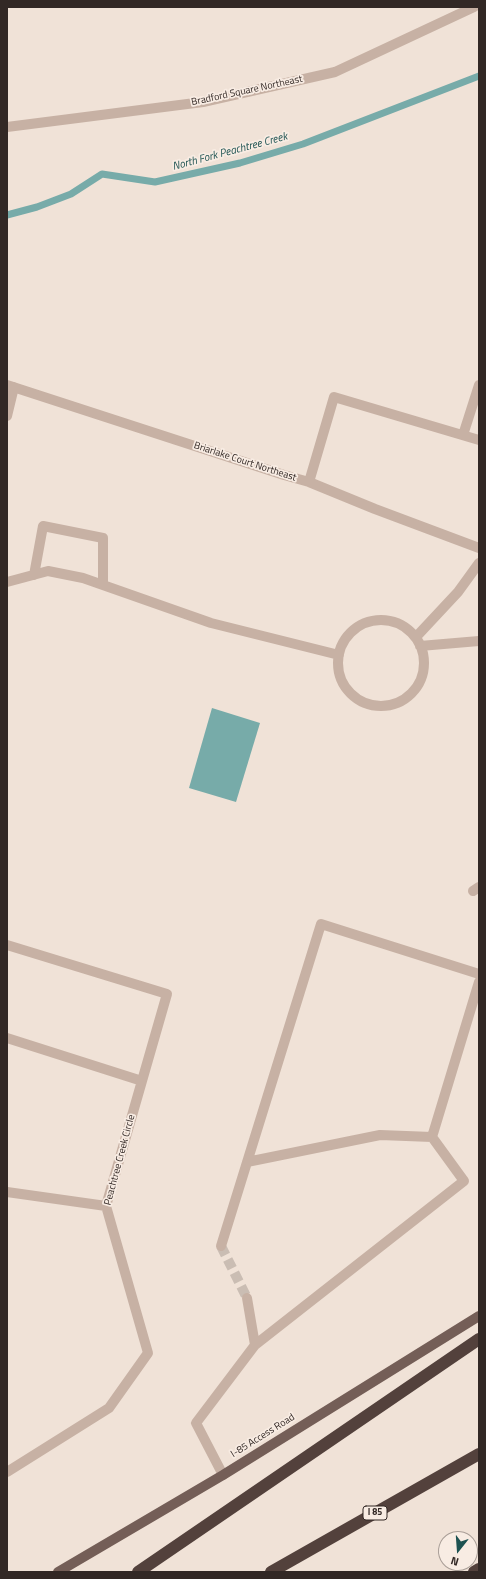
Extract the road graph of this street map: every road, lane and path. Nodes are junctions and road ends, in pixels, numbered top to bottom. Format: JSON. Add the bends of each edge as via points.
{"nodes":[{"id":1,"x":474,"y":7,"type":"edge"},
{"id":2,"x":7,"y":127,"type":"edge"},
{"id":3,"x":479,"y":385,"type":"edge"},
{"id":4,"x":10,"y":386,"type":"edge"},
{"id":5,"x":7,"y":416,"type":"edge"},
{"id":6,"x":463,"y":435,"type":"junction"},
{"id":7,"x":479,"y":440,"type":"edge"},
{"id":8,"x":310,"y":482,"type":"junction"},
{"id":9,"x":479,"y":548,"type":"edge"},
{"id":10,"x":479,"y":563,"type":"edge"},
{"id":11,"x":34,"y":574,"type":"junction"},
{"id":12,"x":7,"y":582,"type":"edge"},
{"id":13,"x":103,"y":585,"type":"junction"},
{"id":14,"x":418,"y":642,"type":"junction"},
{"id":15,"x":479,"y":642,"type":"edge"},
{"id":16,"x":339,"y":655,"type":"junction"},
{"id":17,"x":7,"y":945,"type":"edge"},
{"id":18,"x":479,"y":974,"type":"edge"},
{"id":19,"x":479,"y":982,"type":"edge"},
{"id":20,"x":7,"y":1038,"type":"edge"},
{"id":21,"x":142,"y":1081,"type":"junction"},
{"id":22,"x":432,"y":1137,"type":"junction"},
{"id":23,"x":247,"y":1162,"type":"junction"},
{"id":24,"x":7,"y":1192,"type":"edge"},
{"id":25,"x":106,"y":1206,"type":"junction"},
{"id":26,"x":221,"y":1246,"type":"tunnel mouth"},
{"id":27,"x":248,"y":1298,"type":"tunnel mouth"},
{"id":28,"x":479,"y":1316,"type":"edge"},
{"id":29,"x":479,"y":1339,"type":"edge"},
{"id":30,"x":255,"y":1345,"type":"junction"},
{"id":31,"x":479,"y":1454,"type":"edge"},
{"id":32,"x":7,"y":1472,"type":"edge"},
{"id":33,"x":222,"y":1475,"type":"junction"},
{"id":34,"x":479,"y":1569,"type":"edge"},
{"id":35,"x":58,"y":1572,"type":"edge"},
{"id":36,"x":138,"y":1572,"type":"edge"},
{"id":37,"x":270,"y":1572,"type":"edge"},
{"id":38,"x":474,"y":1572,"type":"edge"}],
"edges":[{"from":1,"to":2,"type":"street","name":"Bradford Square Northeast","via":[[335,72],[203,102]]},
{"from":3,"to":6,"type":"street"},
{"from":4,"to":5,"type":"street"},
{"from":4,"to":8,"type":"street","name":"Briarlake Court Northeast","via":[[284,476]]},
{"from":6,"to":7,"type":"street"},
{"from":6,"to":8,"type":"street","via":[[334,397]]},
{"from":8,"to":9,"type":"street","name":"Briarlake Court Northeast","via":[[375,510]]},
{"from":10,"to":14,"type":"street"},
{"from":11,"to":12,"type":"street"},
{"from":11,"to":13,"type":"street","via":[[48,571]]},
{"from":11,"to":13,"type":"street","via":[[43,526],[103,538]]},
{"from":13,"to":16,"type":"street","via":[[211,623]]},
{"from":14,"to":15,"type":"street"},
{"from":14,"to":16,"type":"street","via":[[406,628],[394,622],[366,622],[353,630],[344,641]]},
{"from":14,"to":16,"type":"street","via":[[424,663],[422,677],[410,694],[393,704],[365,702],[352,694],[343,683]]},
{"from":17,"to":21,"type":"street","name":"Peachtree Creek Circle","via":[[168,994]]},
{"from":18,"to":23,"type":"street","via":[[321,924]]},
{"from":19,"to":22,"type":"street"},
{"from":20,"to":21,"type":"street"},
{"from":21,"to":25,"type":"street","name":"Peachtree Creek Circle"},
{"from":22,"to":23,"type":"street","via":[[380,1135]]},
{"from":22,"to":30,"type":"street","via":[[464,1181]]},
{"from":23,"to":26,"type":"street"},
{"from":24,"to":25,"type":"street"},
{"from":25,"to":32,"type":"street","name":"Peachtree Creek Circle","via":[[148,1352],[109,1408]]},
{"from":27,"to":30,"type":"street"},
{"from":28,"to":33,"type":"main road","name":"I-85 Access Road"},
{"from":29,"to":36,"type":"highway"},
{"from":30,"to":33,"type":"street","via":[[196,1423]]},
{"from":31,"to":37,"type":"highway","number":"I 85"},
{"from":33,"to":35,"type":"main road","name":"I-85 Access Road"},
{"from":34,"to":38,"type":"highway"}]}
